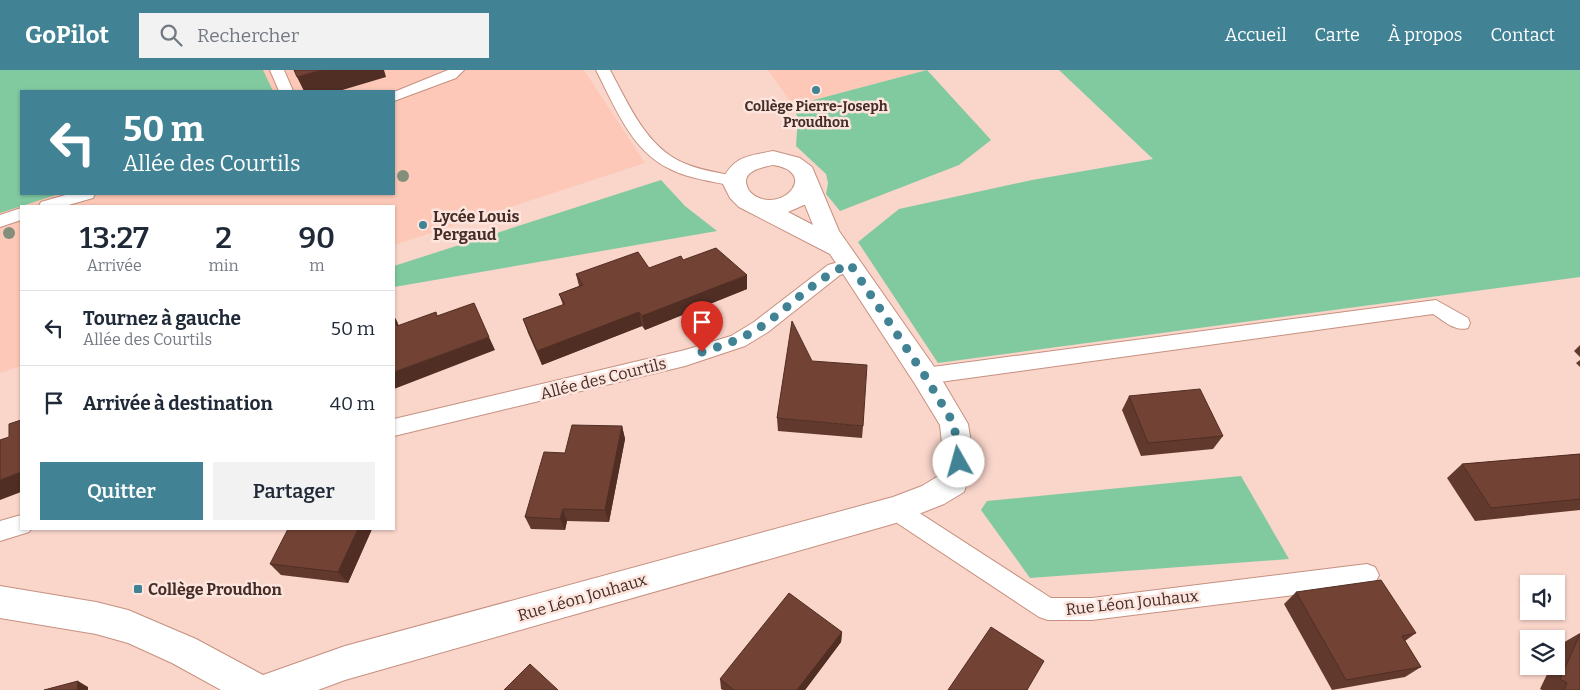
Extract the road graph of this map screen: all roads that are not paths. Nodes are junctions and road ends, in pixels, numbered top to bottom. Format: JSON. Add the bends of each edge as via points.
{"nodes":[{"id":1,"x":277,"y":70,"type":"edge"},
{"id":2,"x":457,"y":70,"type":"edge"},
{"id":3,"x":603,"y":70,"type":"edge"},
{"id":4,"x":286,"y":90,"type":"edge"},
{"id":5,"x":395,"y":97,"type":"edge"},
{"id":6,"x":733,"y":181,"type":"junction"},
{"id":7,"x":808,"y":183,"type":"junction"},
{"id":8,"x":84,"y":195,"type":"edge"},
{"id":9,"x":50,"y":205,"type":"edge"},
{"id":10,"x":756,"y":206,"type":"junction"},
{"id":11,"x":20,"y":214,"type":"edge"},
{"id":12,"x":0,"y":221,"type":"edge"},
{"id":13,"x":844,"y":256,"type":"junction"},
{"id":14,"x":1460,"y":323,"type":"dead end"},
{"id":15,"x":925,"y":376,"type":"junction"},
{"id":16,"x":395,"y":428,"type":"edge"},
{"id":17,"x":896,"y":510,"type":"junction"},
{"id":18,"x":20,"y":525,"type":"edge"},
{"id":19,"x":0,"y":530,"type":"edge"},
{"id":20,"x":1367,"y":575,"type":"dead end"},
{"id":21,"x":0,"y":602,"type":"edge"},
{"id":22,"x":255,"y":690,"type":"edge"},
{"id":23,"x":270,"y":690,"type":"edge"}],
"edges":[{"from":1,"to":4,"type":"lane"},
{"from":2,"to":5,"type":"lane"},
{"from":3,"to":6,"type":"lane","via":[[638,131],[655,151],[679,167]]},
{"from":6,"to":7,"type":"street","via":[[742,167],[773,158],[794,163],[807,176]]},
{"from":6,"to":10,"type":"street","via":[[738,196]]},
{"from":7,"to":10,"type":"street","via":[[806,191],[792,203],[775,207]]},
{"from":7,"to":13,"type":"street","name":"Rue Léon Jouhaux","via":[[828,233]]},
{"from":8,"to":9,"type":"lane"},
{"from":10,"to":13,"type":"street"},
{"from":11,"to":12,"type":"lane"},
{"from":13,"to":15,"type":"street","name":"Rue Léon Jouhaux"},
{"from":13,"to":16,"type":"lane","name":"Allée des Courtils","via":[[834,270],[738,341],[685,358]]},
{"from":14,"to":15,"type":"lane","via":[[1436,307]]},
{"from":15,"to":17,"type":"street","name":"Rue Léon Jouhaux","via":[[954,424],[959,462],[953,483]]},
{"from":17,"to":20,"type":"lane","name":"Rue Léon Jouhaux","via":[[1048,609],[1092,609]]},
{"from":17,"to":23,"type":"street","name":"Rue Léon Jouhaux","via":[[346,664]]},
{"from":18,"to":19,"type":"lane"},
{"from":21,"to":22,"type":"street","via":[[111,622],[153,637]]}]}
